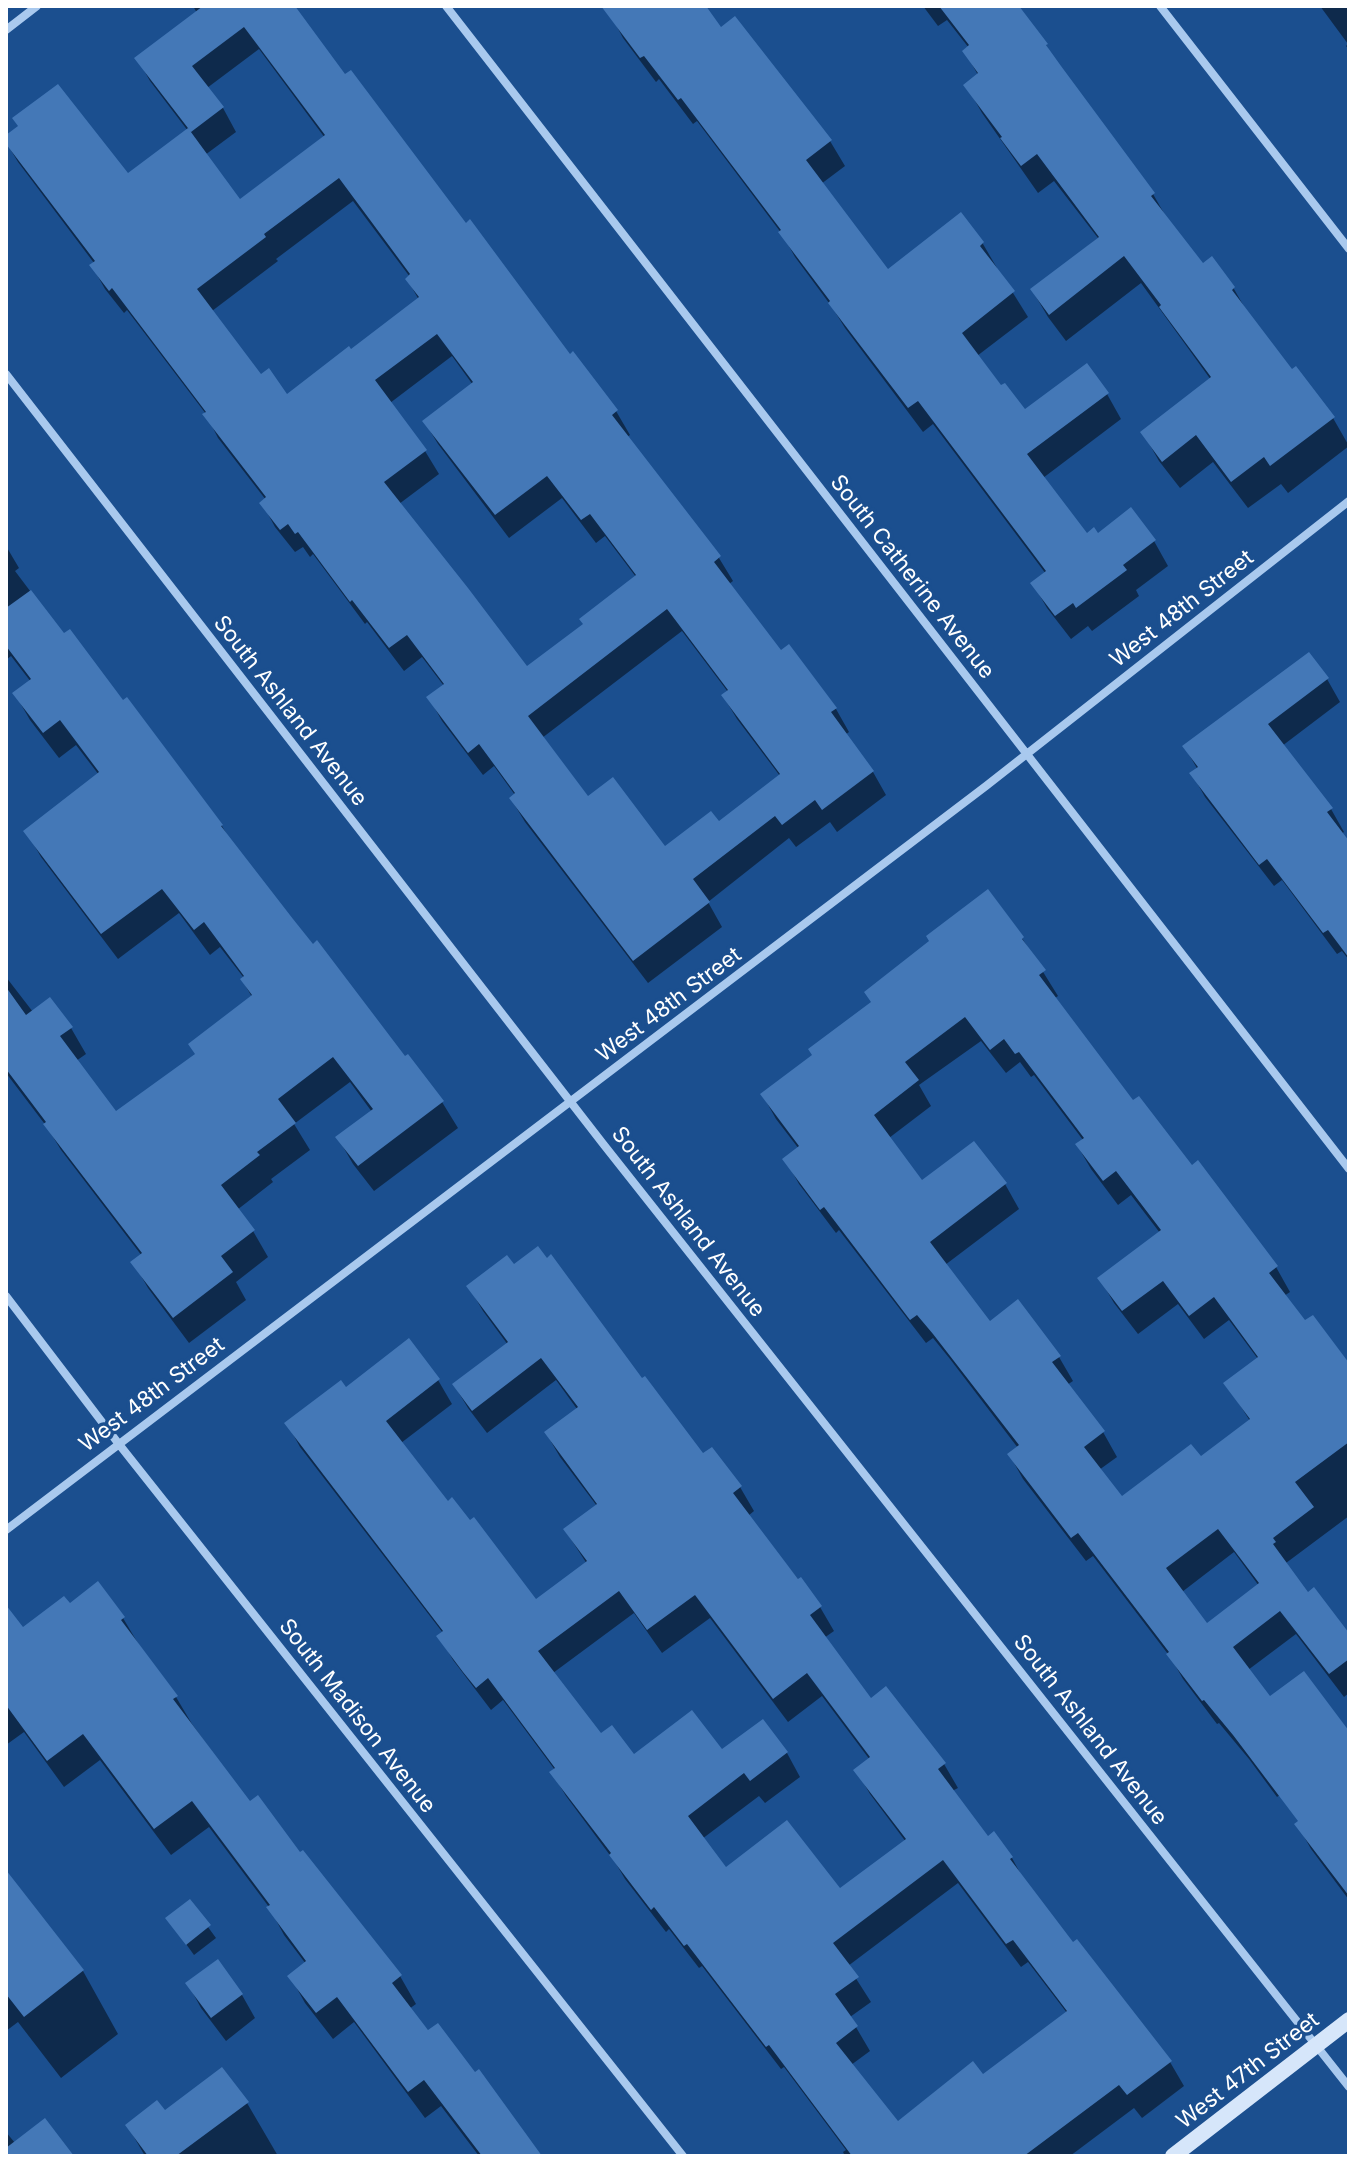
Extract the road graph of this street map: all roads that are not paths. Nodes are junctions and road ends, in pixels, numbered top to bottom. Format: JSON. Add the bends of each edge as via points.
{"nodes":[{"id":1,"x":37,"y":6,"type":"edge"},
{"id":2,"x":446,"y":6,"type":"edge"},
{"id":3,"x":1160,"y":6,"type":"edge"},
{"id":4,"x":6,"y":30,"type":"edge"},
{"id":5,"x":1349,"y":249,"type":"edge"},
{"id":6,"x":6,"y":374,"type":"edge"},
{"id":7,"x":1349,"y":501,"type":"edge"},
{"id":8,"x":1027,"y":754,"type":"junction"},
{"id":9,"x":571,"y":1103,"type":"junction"},
{"id":10,"x":1349,"y":1169,"type":"edge"},
{"id":11,"x":6,"y":1296,"type":"edge"},
{"id":12,"x":118,"y":1443,"type":"junction"},
{"id":13,"x":6,"y":1530,"type":"edge"},
{"id":14,"x":1349,"y":2020,"type":"edge"},
{"id":15,"x":1317,"y":2045,"type":"junction"},
{"id":16,"x":1349,"y":2087,"type":"edge"},
{"id":17,"x":683,"y":2156,"type":"edge"},
{"id":18,"x":1173,"y":2156,"type":"edge"}],
"edges":[{"from":1,"to":4,"type":"street"},
{"from":2,"to":8,"type":"street","name":"South Catherine Avenue"},
{"from":3,"to":5,"type":"street"},
{"from":6,"to":9,"type":"street","name":"South Ashland Avenue"},
{"from":7,"to":8,"type":"street","name":"West 48th Street"},
{"from":8,"to":9,"type":"street","name":"West 48th Street"},
{"from":8,"to":10,"type":"street","name":"South Catherine Avenue"},
{"from":9,"to":12,"type":"street","name":"West 48th Street"},
{"from":9,"to":15,"type":"street","name":"South Ashland Avenue"},
{"from":11,"to":12,"type":"street","name":"South Madison Avenue"},
{"from":12,"to":13,"type":"street","name":"West 48th Street"},
{"from":12,"to":17,"type":"street","name":"South Madison Avenue"},
{"from":14,"to":15,"type":"main road","name":"West 47th Street"},
{"from":15,"to":16,"type":"street","name":"South Ashland Avenue"},
{"from":15,"to":18,"type":"main road","name":"West 47th Street"}]}
